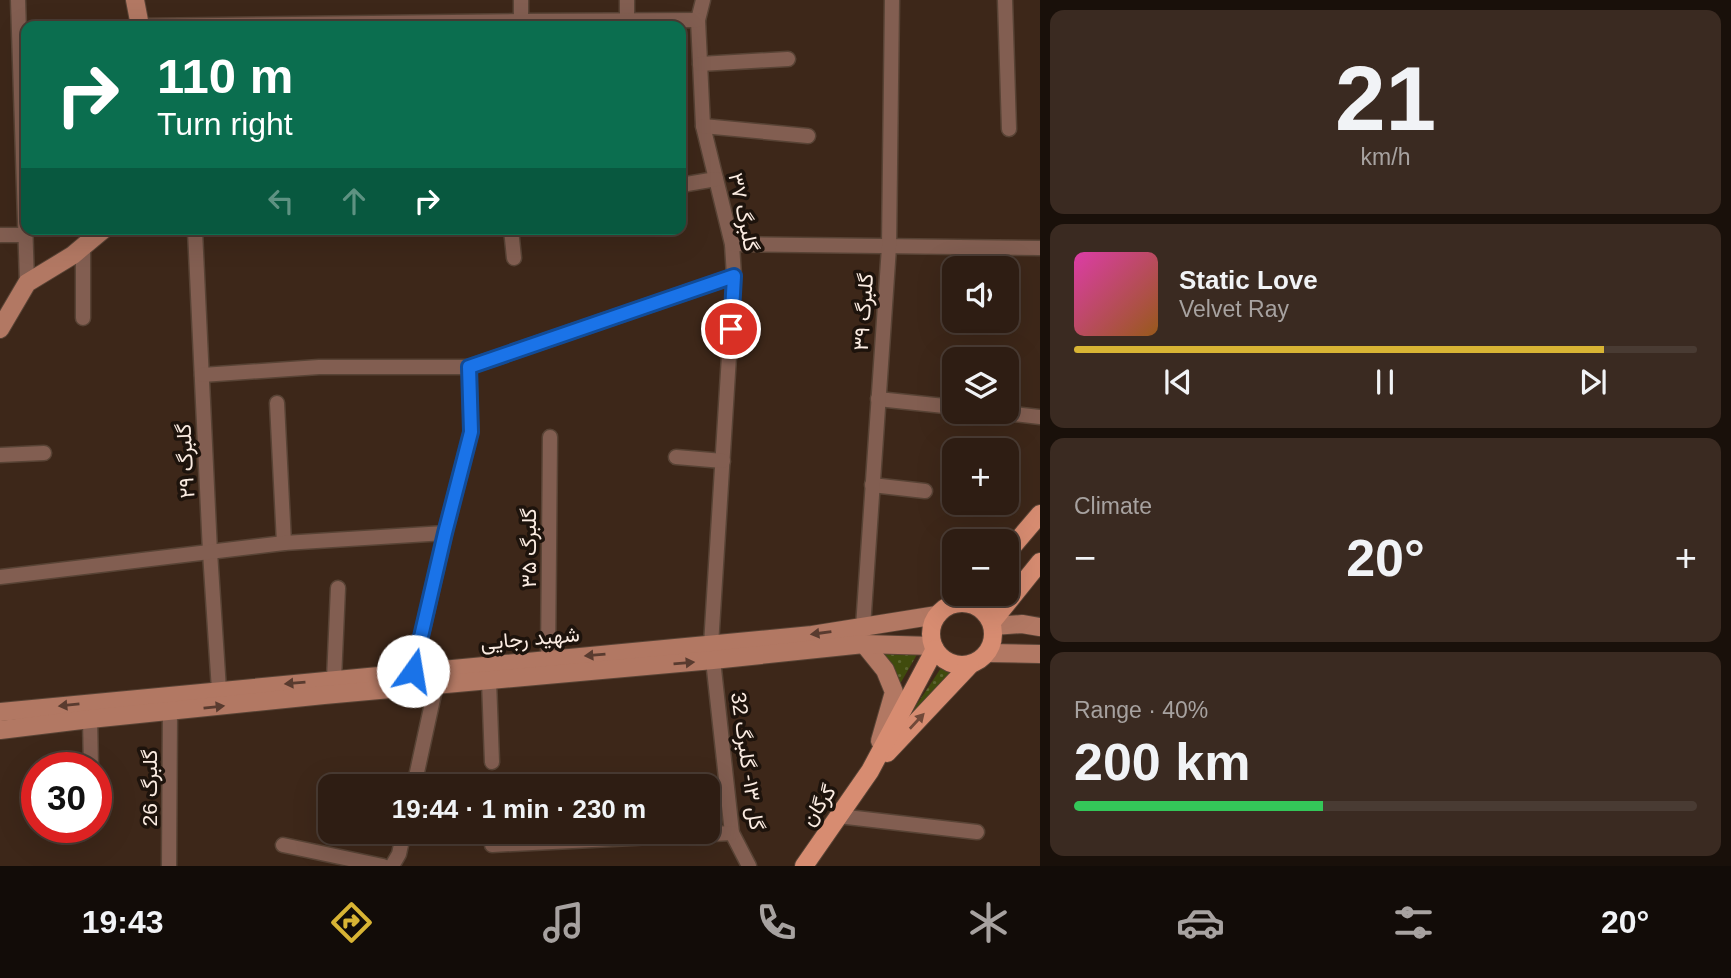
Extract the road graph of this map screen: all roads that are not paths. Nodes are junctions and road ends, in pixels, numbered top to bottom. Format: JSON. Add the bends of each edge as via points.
{"nodes":[{"id":1,"x":18,"y":0,"type":"edge"},
{"id":2,"x":135,"y":0,"type":"edge"},
{"id":3,"x":521,"y":0,"type":"edge"},
{"id":4,"x":627,"y":0,"type":"edge"},
{"id":5,"x":703,"y":0,"type":"edge"},
{"id":6,"x":892,"y":0,"type":"edge"},
{"id":7,"x":1004,"y":0,"type":"edge"},
{"id":8,"x":698,"y":20,"type":"junction"},
{"id":9,"x":139,"y":21,"type":"edge"},
{"id":10,"x":521,"y":21,"type":"edge"},
{"id":11,"x":627,"y":21,"type":"joint"},
{"id":12,"x":788,"y":59,"type":"dead end"},
{"id":13,"x":700,"y":64,"type":"junction"},
{"id":14,"x":21,"y":101,"type":"edge"},
{"id":15,"x":703,"y":126,"type":"junction"},
{"id":16,"x":1009,"y":129,"type":"dead end"},
{"id":17,"x":808,"y":136,"type":"dead end"},
{"id":18,"x":716,"y":179,"type":"junction"},
{"id":19,"x":686,"y":184,"type":"edge"},
{"id":20,"x":0,"y":235,"type":"edge"},
{"id":21,"x":25,"y":235,"type":"joint"},
{"id":22,"x":97,"y":235,"type":"edge"},
{"id":23,"x":195,"y":235,"type":"edge"},
{"id":24,"x":512,"y":235,"type":"edge"},
{"id":25,"x":732,"y":244,"type":"junction"},
{"id":26,"x":83,"y":247,"type":"junction"},
{"id":27,"x":889,"y":247,"type":"junction"},
{"id":28,"x":1040,"y":248,"type":"edge"},
{"id":29,"x":514,"y":258,"type":"dead end"},
{"id":30,"x":734,"y":276,"type":"junction"},
{"id":31,"x":27,"y":283,"type":"junction"},
{"id":32,"x":83,"y":318,"type":"dead end"},
{"id":33,"x":0,"y":329,"type":"edge"},
{"id":34,"x":469,"y":367,"type":"junction"},
{"id":35,"x":202,"y":375,"type":"junction"},
{"id":36,"x":878,"y":399,"type":"junction"},
{"id":37,"x":277,"y":403,"type":"dead end"},
{"id":38,"x":942,"y":406,"type":"edge"},
{"id":39,"x":1019,"y":415,"type":"edge"},
{"id":40,"x":1040,"y":417,"type":"edge"},
{"id":41,"x":550,"y":437,"type":"dead end"},
{"id":42,"x":44,"y":453,"type":"dead end"},
{"id":43,"x":0,"y":455,"type":"edge"},
{"id":44,"x":676,"y":457,"type":"dead end"},
{"id":45,"x":723,"y":461,"type":"junction"},
{"id":46,"x":872,"y":485,"type":"junction"},
{"id":47,"x":925,"y":491,"type":"dead end"},
{"id":48,"x":1040,"y":514,"type":"edge"},
{"id":49,"x":445,"y":533,"type":"junction"},
{"id":50,"x":1019,"y":539,"type":"edge"},
{"id":51,"x":284,"y":542,"type":"junction"},
{"id":52,"x":210,"y":552,"type":"junction"},
{"id":53,"x":1040,"y":562,"type":"edge"},
{"id":54,"x":0,"y":577,"type":"edge"},
{"id":55,"x":338,"y":588,"type":"dead end"},
{"id":56,"x":948,"y":606,"type":"edge"},
{"id":57,"x":977,"y":606,"type":"edge"},
{"id":58,"x":937,"y":615,"type":"junction"},
{"id":59,"x":992,"y":624,"type":"junction"},
{"id":60,"x":1040,"y":627,"type":"edge"},
{"id":61,"x":863,"y":636,"type":"junction"},
{"id":62,"x":934,"y":648,"type":"junction"},
{"id":63,"x":712,"y":652,"type":"junction"},
{"id":64,"x":988,"y":653,"type":"junction"},
{"id":65,"x":1040,"y":654,"type":"edge"},
{"id":66,"x":548,"y":660,"type":"junction"},
{"id":67,"x":970,"y":665,"type":"junction"},
{"id":68,"x":413,"y":671,"type":"junction"},
{"id":69,"x":334,"y":679,"type":"junction"},
{"id":70,"x":489,"y":681,"type":"junction"},
{"id":71,"x":436,"y":685,"type":"junction"},
{"id":72,"x":219,"y":690,"type":"junction"},
{"id":73,"x":170,"y":711,"type":"junction"},
{"id":74,"x":0,"y":712,"type":"edge"},
{"id":75,"x":90,"y":719,"type":"junction"},
{"id":76,"x":0,"y":730,"type":"edge"},
{"id":77,"x":91,"y":752,"type":"edge"},
{"id":78,"x":492,"y":762,"type":"dead end"},
{"id":79,"x":870,"y":771,"type":"junction"},
{"id":80,"x":417,"y":774,"type":"edge"},
{"id":81,"x":838,"y":816,"type":"junction"},
{"id":82,"x":977,"y":832,"type":"dead end"},
{"id":83,"x":732,"y":833,"type":"junction"},
{"id":84,"x":401,"y":844,"type":"edge"},
{"id":85,"x":283,"y":845,"type":"dead end"},
{"id":86,"x":492,"y":845,"type":"dead end"},
{"id":87,"x":169,"y":866,"type":"edge"},
{"id":88,"x":383,"y":866,"type":"edge"},
{"id":89,"x":392,"y":866,"type":"edge"},
{"id":90,"x":750,"y":866,"type":"edge"},
{"id":91,"x":804,"y":866,"type":"edge"}],
"edges":[{"from":1,"to":14,"type":"street"},
{"from":2,"to":9,"type":"main road"},
{"from":3,"to":10,"type":"street"},
{"from":4,"to":11,"type":"street"},
{"from":5,"to":8,"type":"street","name":"گلبرگ ۳۷"},
{"from":6,"to":27,"type":"street","name":"گلبرگ ۳۹"},
{"from":7,"to":16,"type":"street"},
{"from":8,"to":11,"type":"street"},
{"from":8,"to":13,"type":"street","name":"گلبرگ ۳۷"},
{"from":12,"to":13,"type":"street"},
{"from":13,"to":15,"type":"street","name":"گلبرگ ۳۷"},
{"from":15,"to":17,"type":"street"},
{"from":15,"to":18,"type":"street","name":"گلبرگ ۳۷"},
{"from":18,"to":19,"type":"street"},
{"from":18,"to":25,"type":"street","name":"گلبرگ ۳۷"},
{"from":20,"to":21,"type":"street"},
{"from":21,"to":31,"type":"street"},
{"from":22,"to":26,"type":"main road"},
{"from":23,"to":35,"type":"street","name":"گلبرگ ۲۹"},
{"from":24,"to":29,"type":"street"},
{"from":25,"to":27,"type":"street"},
{"from":25,"to":30,"type":"street","name":"گلبرگ ۳۷"},
{"from":26,"to":31,"type":"main road"},
{"from":26,"to":32,"type":"street"},
{"from":27,"to":28,"type":"street"},
{"from":27,"to":36,"type":"street","name":"گلبرگ ۳۹"},
{"from":30,"to":34,"type":"street"},
{"from":30,"to":45,"type":"street","name":"گلبرگ ۳۷"},
{"from":31,"to":33,"type":"main road"},
{"from":34,"to":35,"type":"street","via":[[319,367]]},
{"from":34,"to":49,"type":"street","via":[[471,432]]},
{"from":35,"to":52,"type":"street","name":"گلبرگ ۲۹"},
{"from":36,"to":38,"type":"street"},
{"from":36,"to":46,"type":"street","name":"گلبرگ ۳۹"},
{"from":37,"to":51,"type":"street"},
{"from":39,"to":40,"type":"street"},
{"from":41,"to":66,"type":"street","name":"گلبرگ ۳۵"},
{"from":42,"to":43,"type":"street"},
{"from":44,"to":45,"type":"street"},
{"from":45,"to":63,"type":"street","name":"گلبرگ ۳۷"},
{"from":46,"to":47,"type":"street"},
{"from":46,"to":61,"type":"street","name":"گلبرگ ۳۹"},
{"from":48,"to":50,"type":"main road"},
{"from":49,"to":51,"type":"street"},
{"from":49,"to":68,"type":"street"},
{"from":51,"to":52,"type":"street"},
{"from":52,"to":54,"type":"street"},
{"from":52,"to":72,"type":"street","name":"گلبرگ ۲۹"},
{"from":53,"to":59,"type":"main road"},
{"from":55,"to":69,"type":"street"},
{"from":56,"to":58,"type":"main road"},
{"from":57,"to":59,"type":"main road"},
{"from":58,"to":61,"type":"main road","name":"شهید رجایی"},
{"from":58,"to":62,"type":"main road","via":[[932,625]]},
{"from":59,"to":60,"type":"main road"},
{"from":59,"to":64,"type":"main road","via":[[993,643]]},
{"from":61,"to":62,"type":"main road","name":"شهید رجایی"},
{"from":61,"to":63,"type":"main road","name":"شهید رجایی","via":[[811,635]]},
{"from":61,"to":79,"type":"main road","via":[[894,692]]},
{"from":62,"to":67,"type":"main road","via":[[948,663]]},
{"from":62,"to":79,"type":"main road"},
{"from":63,"to":66,"type":"main road","name":"شهید رجایی","one_way":true},
{"from":70,"to":63,"type":"main road","name":"شهید رجایی","one_way":true},
{"from":63,"to":83,"type":"street","name":"گل ۱۳- گلبرگ 32"},
{"from":64,"to":65,"type":"main road"},
{"from":64,"to":67,"type":"main road"},
{"from":66,"to":68,"type":"main road","name":"شهید رجایی"},
{"from":79,"to":67,"type":"main road","one_way":true},
{"from":68,"to":69,"type":"main road","name":"شهید رجایی"},
{"from":69,"to":72,"type":"main road","name":"شهید رجایی","one_way":true},
{"from":70,"to":71,"type":"main road","name":"شهید رجایی"},
{"from":70,"to":78,"type":"street"},
{"from":73,"to":71,"type":"main road","name":"شهید رجایی","one_way":true},
{"from":71,"to":80,"type":"street"},
{"from":72,"to":74,"type":"main road","name":"شهید رجایی","one_way":true},
{"from":73,"to":75,"type":"main road","name":"شهید رجایی"},
{"from":73,"to":87,"type":"street","name":"گلبرگ 26"},
{"from":75,"to":76,"type":"main road","name":"شهید رجایی"},
{"from":75,"to":77,"type":"street"},
{"from":79,"to":81,"type":"main road","name":"گرگان"},
{"from":81,"to":82,"type":"street"},
{"from":81,"to":91,"type":"main road","name":"گرگان"},
{"from":83,"to":86,"type":"street"},
{"from":83,"to":90,"type":"street","name":"گل ۱۳- گلبرگ 32"},
{"from":84,"to":89,"type":"street"},
{"from":85,"to":88,"type":"street"}]}
